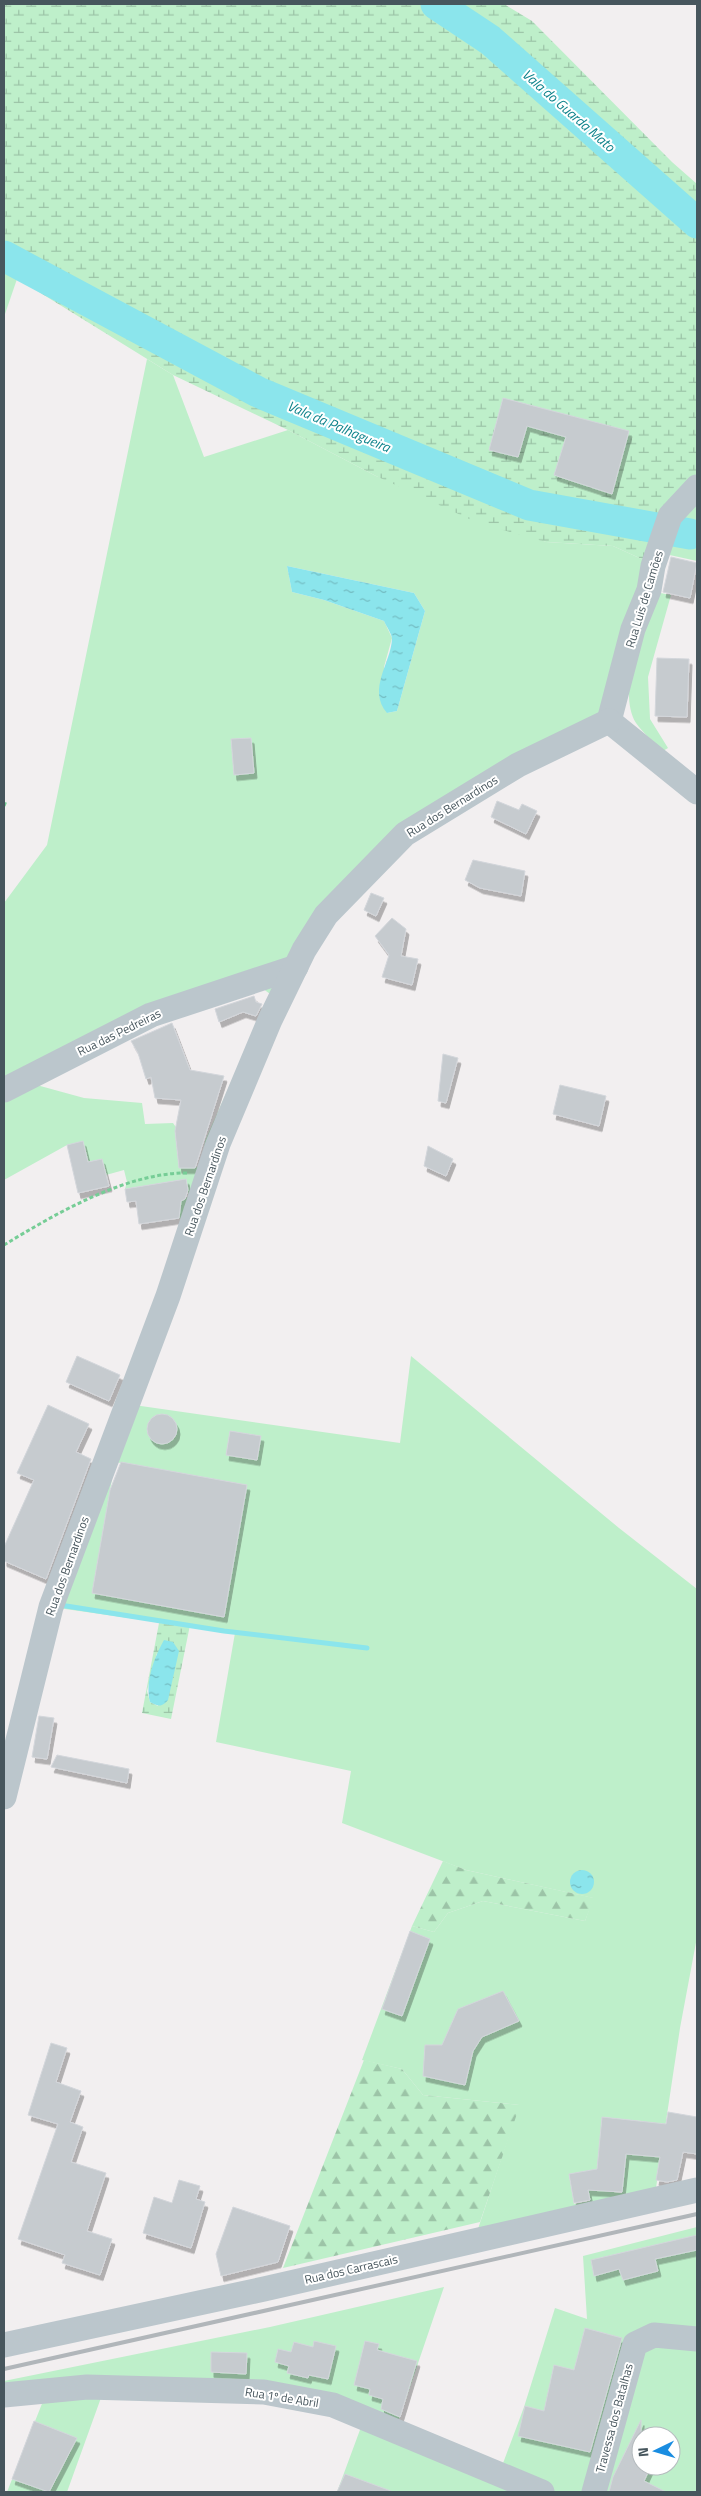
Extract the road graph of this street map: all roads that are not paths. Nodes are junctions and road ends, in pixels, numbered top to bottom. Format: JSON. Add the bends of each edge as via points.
{"nodes":[{"id":1,"x":697,"y":487,"type":"edge"},
{"id":2,"x":609,"y":721,"type":"junction"},
{"id":3,"x":697,"y":792,"type":"edge"},
{"id":4,"x":296,"y":967,"type":"junction"},
{"id":5,"x":4,"y":1090,"type":"edge"},
{"id":6,"x":4,"y":1797,"type":"edge"},
{"id":7,"x":697,"y":2190,"type":"edge"},
{"id":8,"x":697,"y":2339,"type":"edge"},
{"id":9,"x":4,"y":2344,"type":"edge"},
{"id":10,"x":4,"y":2395,"type":"edge"},
{"id":11,"x":542,"y":2492,"type":"edge"},
{"id":12,"x":594,"y":2492,"type":"edge"}],
"edges":[{"from":1,"to":2,"type":"street","name":"Rua Luis de Camões","via":[[670,516],[633,629]]},
{"from":2,"to":3,"type":"street"},
{"from":2,"to":4,"type":"street","name":"Rua dos Bernardinos","via":[[518,765],[405,834],[326,915]]},
{"from":4,"to":5,"type":"street","name":"Rua das Pedreiras","via":[[151,1015]]},
{"from":4,"to":6,"type":"street","name":"Rua dos Bernardinos","via":[[218,1144],[168,1296],[51,1607]]},
{"from":7,"to":9,"type":"street","name":"Rua dos Carrascais","via":[[254,2292]]},
{"from":8,"to":12,"type":"street","name":"Travessa dos Batalhas","via":[[654,2335],[635,2344]]},
{"from":10,"to":11,"type":"street","name":"Rua 1º de Abril","via":[[87,2387],[264,2392],[333,2405]]}]}
